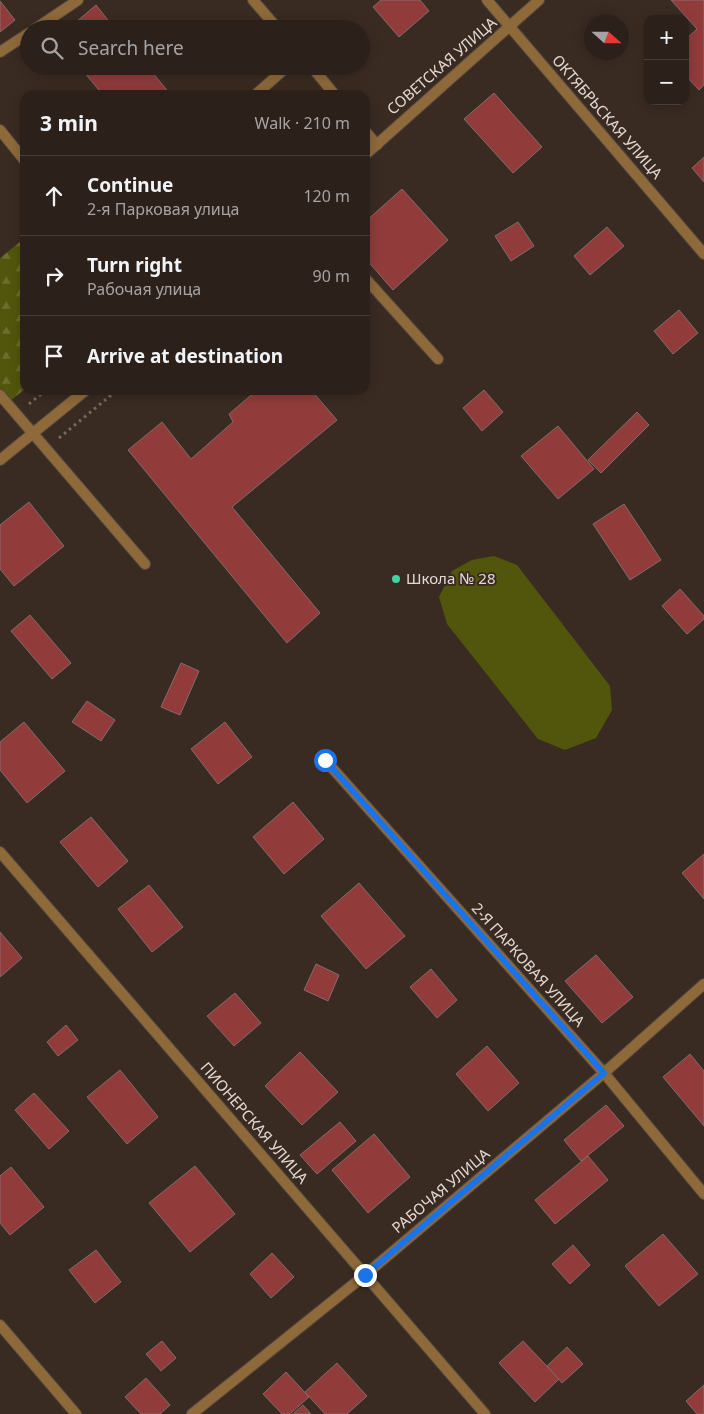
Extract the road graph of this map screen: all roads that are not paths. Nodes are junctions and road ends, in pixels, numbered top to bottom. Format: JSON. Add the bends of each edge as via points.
{"nodes":[{"id":1,"x":78,"y":0,"type":"edge"},
{"id":2,"x":252,"y":0,"type":"edge"},
{"id":3,"x":487,"y":0,"type":"edge"},
{"id":4,"x":539,"y":0,"type":"edge"},
{"id":5,"x":48,"y":20,"type":"edge"},
{"id":6,"x":270,"y":20,"type":"edge"},
{"id":7,"x":510,"y":27,"type":"junction"},
{"id":8,"x":20,"y":39,"type":"edge"},
{"id":9,"x":0,"y":52,"type":"edge"},
{"id":10,"x":278,"y":75,"type":"edge"},
{"id":11,"x":318,"y":75,"type":"edge"},
{"id":12,"x":261,"y":90,"type":"edge"},
{"id":13,"x":331,"y":90,"type":"edge"},
{"id":14,"x":0,"y":130,"type":"edge"},
{"id":15,"x":370,"y":136,"type":"edge"},
{"id":16,"x":377,"y":144,"type":"junction"},
{"id":17,"x":370,"y":150,"type":"edge"},
{"id":18,"x":20,"y":155,"type":"edge"},
{"id":19,"x":704,"y":254,"type":"edge"},
{"id":20,"x":370,"y":284,"type":"edge"},
{"id":21,"x":438,"y":359,"type":"dead end"},
{"id":22,"x":0,"y":395,"type":"edge"},
{"id":23,"x":80,"y":395,"type":"edge"},
{"id":24,"x":33,"y":433,"type":"junction"},
{"id":25,"x":0,"y":460,"type":"edge"},
{"id":26,"x":145,"y":564,"type":"dead end"},
{"id":27,"x":325,"y":760,"type":"dead end"},
{"id":28,"x":0,"y":852,"type":"edge"},
{"id":29,"x":704,"y":984,"type":"edge"},
{"id":30,"x":604,"y":1073,"type":"junction"},
{"id":31,"x":704,"y":1194,"type":"edge"},
{"id":32,"x":365,"y":1275,"type":"junction"},
{"id":33,"x":0,"y":1325,"type":"edge"},
{"id":34,"x":76,"y":1414,"type":"edge"},
{"id":35,"x":192,"y":1414,"type":"edge"},
{"id":36,"x":486,"y":1414,"type":"edge"}],
"edges":[{"from":1,"to":5,"type":"street"},
{"from":2,"to":6,"type":"street"},
{"from":3,"to":7,"type":"street","name":"ОКТЯБРЬСКАЯ УЛИЦА"},
{"from":4,"to":7,"type":"street","name":"СОВЕТСКАЯ УЛИЦА"},
{"from":7,"to":16,"type":"street","name":"СОВЕТСКАЯ УЛИЦА"},
{"from":7,"to":19,"type":"street","name":"ОКТЯБРЬСКАЯ УЛИЦА"},
{"from":8,"to":9,"type":"street"},
{"from":10,"to":12,"type":"street"},
{"from":11,"to":13,"type":"street"},
{"from":14,"to":18,"type":"street"},
{"from":15,"to":16,"type":"street"},
{"from":16,"to":17,"type":"street","name":"СОВЕТСКАЯ УЛИЦА"},
{"from":20,"to":21,"type":"street"},
{"from":22,"to":24,"type":"street"},
{"from":23,"to":24,"type":"street"},
{"from":24,"to":25,"type":"street"},
{"from":24,"to":26,"type":"street"},
{"from":27,"to":30,"type":"street","name":"2-Я ПАРКОВАЯ УЛИЦА"},
{"from":28,"to":32,"type":"street","name":"ПИОНЕРСКАЯ УЛИЦА"},
{"from":29,"to":30,"type":"street","name":"РАБОЧАЯ УЛИЦА"},
{"from":30,"to":31,"type":"street","name":"2-Я ПАРКОВАЯ УЛИЦА"},
{"from":30,"to":32,"type":"street","name":"РАБОЧАЯ УЛИЦА"},
{"from":32,"to":35,"type":"street","name":"РАБОЧАЯ УЛИЦА"},
{"from":32,"to":36,"type":"street","name":"ПИОНЕРСКАЯ УЛИЦА"},
{"from":33,"to":34,"type":"street"}]}
